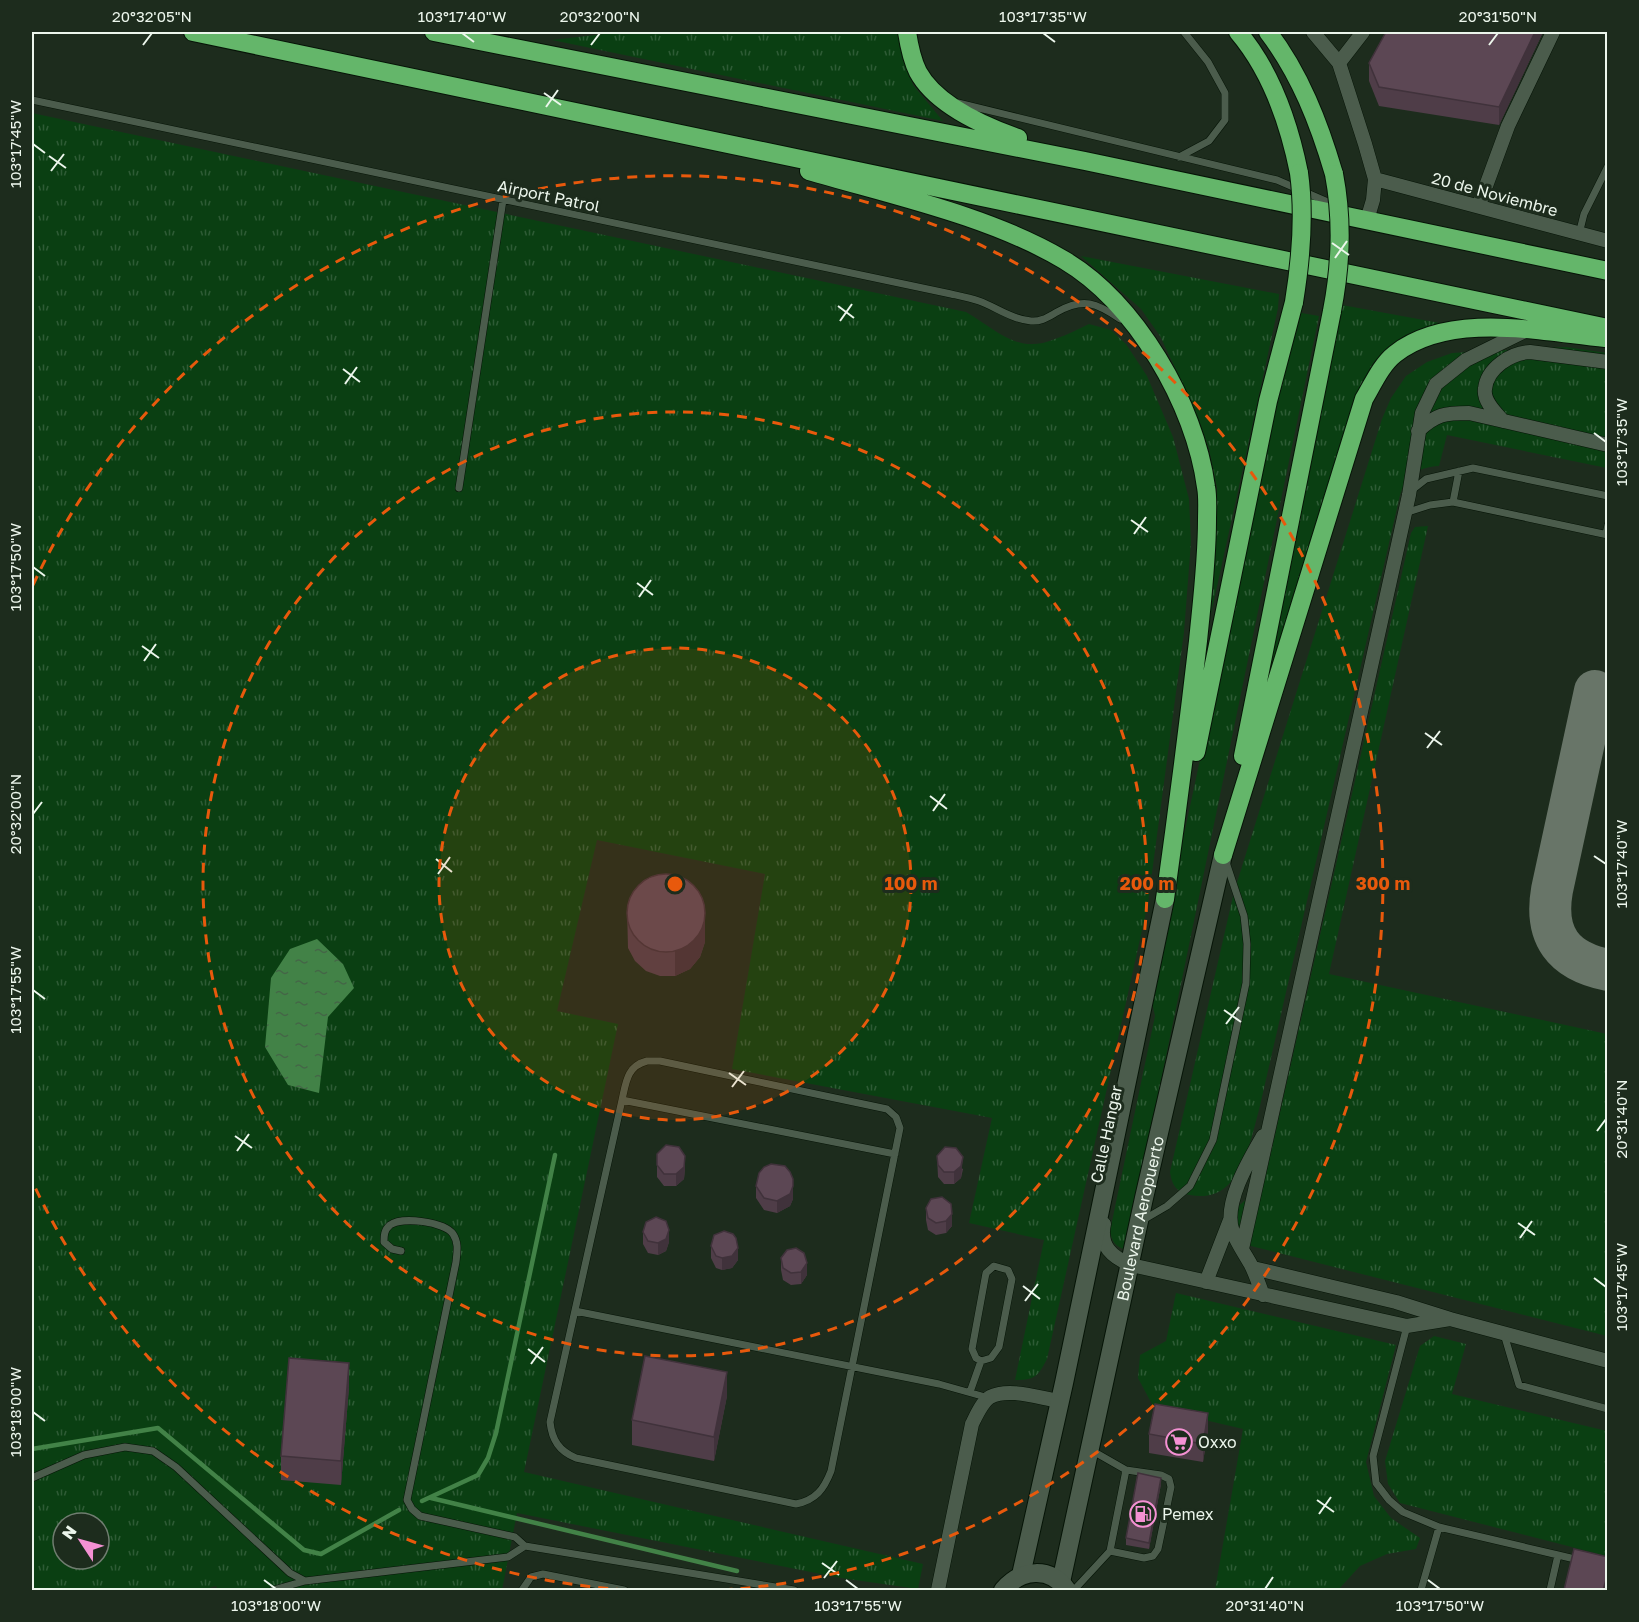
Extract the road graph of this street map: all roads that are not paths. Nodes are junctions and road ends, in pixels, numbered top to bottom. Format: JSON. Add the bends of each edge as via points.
{"nodes":[{"id":1,"x":193,"y":32,"type":"edge"},
{"id":2,"x":434,"y":32,"type":"edge"},
{"id":3,"x":908,"y":32,"type":"edge"},
{"id":4,"x":1184,"y":32,"type":"edge"},
{"id":5,"x":1238,"y":32,"type":"edge"},
{"id":6,"x":1268,"y":32,"type":"edge"},
{"id":7,"x":1314,"y":32,"type":"edge"},
{"id":8,"x":1363,"y":32,"type":"edge"},
{"id":9,"x":1553,"y":32,"type":"edge"},
{"id":10,"x":1339,"y":63,"type":"junction"},
{"id":11,"x":32,"y":100,"type":"edge"},
{"id":12,"x":944,"y":100,"type":"junction"},
{"id":13,"x":673,"y":131,"type":"junction"},
{"id":14,"x":1179,"y":157,"type":"junction"},
{"id":15,"x":1085,"y":160,"type":"junction"},
{"id":16,"x":1608,"y":166,"type":"edge"},
{"id":17,"x":1375,"y":179,"type":"junction"},
{"id":18,"x":503,"y":200,"type":"junction"},
{"id":19,"x":1479,"y":205,"type":"junction"},
{"id":20,"x":1367,"y":220,"type":"junction"},
{"id":21,"x":1579,"y":234,"type":"junction"},
{"id":22,"x":1608,"y":241,"type":"edge"},
{"id":23,"x":1608,"y":271,"type":"edge"},
{"id":24,"x":1608,"y":328,"type":"edge"},
{"id":25,"x":1527,"y":330,"type":"junction"},
{"id":26,"x":1608,"y":338,"type":"edge"},
{"id":27,"x":1152,"y":346,"type":"junction"},
{"id":28,"x":1608,"y":362,"type":"edge"},
{"id":29,"x":1503,"y":421,"type":"junction"},
{"id":30,"x":1418,"y":431,"type":"junction"},
{"id":31,"x":1608,"y":445,"type":"edge"},
{"id":32,"x":1459,"y":471,"type":"junction"},
{"id":33,"x":459,"y":488,"type":"dead end"},
{"id":34,"x":1409,"y":495,"type":"junction"},
{"id":35,"x":1608,"y":496,"type":"edge"},
{"id":36,"x":1453,"y":502,"type":"junction"},
{"id":37,"x":1405,"y":513,"type":"junction"},
{"id":38,"x":1608,"y":525,"type":"edge"},
{"id":39,"x":1607,"y":534,"type":"edge"},
{"id":40,"x":1223,"y":855,"type":"junction"},
{"id":41,"x":1165,"y":899,"type":"junction"},
{"id":42,"x":1146,"y":996,"type":"junction"},
{"id":43,"x":621,"y":1100,"type":"junction"},
{"id":44,"x":1270,"y":1124,"type":"junction"},
{"id":45,"x":895,"y":1154,"type":"junction"},
{"id":46,"x":1230,"y":1220,"type":"junction"},
{"id":47,"x":1138,"y":1223,"type":"junction"},
{"id":48,"x":1242,"y":1249,"type":"junction"},
{"id":49,"x":401,"y":1251,"type":"dead end"},
{"id":50,"x":1131,"y":1265,"type":"junction"},
{"id":51,"x":1252,"y":1268,"type":"junction"},
{"id":52,"x":1206,"y":1282,"type":"junction"},
{"id":53,"x":1263,"y":1296,"type":"junction"},
{"id":54,"x":575,"y":1311,"type":"junction"},
{"id":55,"x":1450,"y":1319,"type":"junction"},
{"id":56,"x":1407,"y":1326,"type":"junction"},
{"id":57,"x":1504,"y":1334,"type":"junction"},
{"id":58,"x":981,"y":1361,"type":"junction"},
{"id":59,"x":1608,"y":1361,"type":"edge"},
{"id":60,"x":852,"y":1366,"type":"junction"},
{"id":61,"x":970,"y":1392,"type":"junction"},
{"id":62,"x":989,"y":1398,"type":"junction"},
{"id":63,"x":1059,"y":1401,"type":"junction"},
{"id":64,"x":1608,"y":1409,"type":"edge"},
{"id":65,"x":1091,"y":1449,"type":"junction"},
{"id":66,"x":1126,"y":1470,"type":"junction"},
{"id":67,"x":32,"y":1478,"type":"edge"},
{"id":68,"x":1439,"y":1527,"type":"junction"},
{"id":69,"x":525,"y":1546,"type":"junction"},
{"id":70,"x":1110,"y":1551,"type":"junction"},
{"id":71,"x":1558,"y":1555,"type":"junction"},
{"id":72,"x":1588,"y":1562,"type":"edge"},
{"id":73,"x":1021,"y":1575,"type":"junction"},
{"id":74,"x":305,"y":1581,"type":"junction"},
{"id":75,"x":1067,"y":1588,"type":"edge"},
{"id":76,"x":273,"y":1590,"type":"edge"},
{"id":77,"x":522,"y":1590,"type":"edge"},
{"id":78,"x":624,"y":1590,"type":"edge"},
{"id":79,"x":794,"y":1590,"type":"edge"},
{"id":80,"x":938,"y":1590,"type":"edge"},
{"id":81,"x":1003,"y":1590,"type":"edge"},
{"id":82,"x":1421,"y":1590,"type":"edge"},
{"id":83,"x":1550,"y":1590,"type":"edge"}],
"edges":[{"from":1,"to":13,"type":"highway"},
{"from":2,"to":15,"type":"highway"},
{"from":3,"to":12,"type":"highway","via":[[919,73]]},
{"from":4,"to":14,"type":"lane","via":[[1208,62],[1225,93],[1225,120],[1209,141]]},
{"from":5,"to":41,"type":"highway","bridge":true,"via":[[1278,100],[1299,172],[1303,222],[1299,273],[1268,401]]},
{"from":6,"to":40,"type":"highway","bridge":true,"via":[[1306,96],[1334,174],[1339,199],[1340,264]]},
{"from":7,"to":10,"type":"street"},
{"from":8,"to":10,"type":"street"},
{"from":9,"to":19,"type":"street","via":[[1508,126]]},
{"from":10,"to":17,"type":"street"},
{"from":11,"to":18,"type":"lane","name":"Airport Patrol"},
{"from":12,"to":14,"type":"lane"},
{"from":12,"to":15,"type":"highway","via":[[991,128]]},
{"from":13,"to":24,"type":"highway"},
{"from":13,"to":27,"type":"highway","via":[[914,201],[1023,238],[1066,261],[1100,287]]},
{"from":14,"to":20,"type":"lane","via":[[1277,180]]},
{"from":15,"to":20,"type":"highway"},
{"from":16,"to":21,"type":"lane","via":[[1584,214]]},
{"from":17,"to":19,"type":"street","name":"20 de Noviembre"},
{"from":17,"to":20,"type":"street"},
{"from":18,"to":27,"type":"lane","name":"Airport Patrol","via":[[978,300],[1017,319],[1047,318],[1072,304],[1085,302],[1119,318]]},
{"from":18,"to":33,"type":"lane"},
{"from":19,"to":21,"type":"street","name":"20 de Noviembre"},
{"from":20,"to":23,"type":"highway"},
{"from":21,"to":22,"type":"street","name":"20 de Noviembre"},
{"from":25,"to":26,"type":"highway"},
{"from":25,"to":30,"type":"street","via":[[1466,360],[1436,384]]},
{"from":25,"to":40,"type":"highway","via":[[1446,331],[1417,341],[1394,355],[1376,377],[1364,399]]},
{"from":27,"to":41,"type":"highway","via":[[1195,440],[1206,487],[1207,559]]},
{"from":28,"to":29,"type":"street","via":[[1530,351],[1505,360],[1490,376],[1484,390],[1489,405]]},
{"from":29,"to":30,"type":"street","via":[[1470,413],[1448,413],[1432,418]]},
{"from":29,"to":31,"type":"street"},
{"from":30,"to":34,"type":"street"},
{"from":32,"to":34,"type":"lane","via":[[1426,479]]},
{"from":32,"to":35,"type":"lane","via":[[1480,469]]},
{"from":32,"to":36,"type":"lane"},
{"from":34,"to":37,"type":"street"},
{"from":36,"to":37,"type":"lane"},
{"from":36,"to":39,"type":"lane"},
{"from":37,"to":44,"type":"street"},
{"from":38,"to":39,"type":"lane"},
{"from":40,"to":47,"type":"street","name":"Boulevard Aeropuerto"},
{"from":40,"to":47,"type":"lane","via":[[1244,916],[1246,982],[1213,1140],[1190,1186]]},
{"from":41,"to":42,"type":"street"},
{"from":42,"to":50,"type":"street","name":"Calle Hangar","via":[[1146,1023],[1102,1236],[1108,1250]]},
{"from":42,"to":63,"type":"street"},
{"from":43,"to":45,"type":"lane"},
{"from":43,"to":45,"type":"lane","via":[[633,1067],[660,1061],[887,1109],[900,1128]]},
{"from":43,"to":54,"type":"lane"},
{"from":44,"to":46,"type":"street","via":[[1237,1188]]},
{"from":44,"to":48,"type":"street"},
{"from":45,"to":60,"type":"lane"},
{"from":46,"to":48,"type":"street"},
{"from":46,"to":52,"type":"street"},
{"from":47,"to":50,"type":"street","name":"Boulevard Aeropuerto"},
{"from":48,"to":51,"type":"street"},
{"from":49,"to":69,"type":"lane","via":[[392,1250],[384,1242],[384,1233],[398,1222],[440,1225],[452,1232],[457,1244],[407,1500],[420,1516],[515,1537]]},
{"from":50,"to":52,"type":"street"},
{"from":50,"to":65,"type":"street","name":"Boulevard Aeropuerto"},
{"from":51,"to":53,"type":"street"},
{"from":51,"to":55,"type":"street"},
{"from":52,"to":53,"type":"street"},
{"from":53,"to":56,"type":"street"},
{"from":54,"to":60,"type":"lane"},
{"from":54,"to":60,"type":"lane","via":[[550,1422],[560,1450],[576,1458],[796,1504],[817,1495],[831,1472]]},
{"from":55,"to":56,"type":"street"},
{"from":55,"to":57,"type":"street"},
{"from":56,"to":68,"type":"lane","via":[[1373,1456],[1376,1483],[1403,1512]]},
{"from":57,"to":59,"type":"street"},
{"from":57,"to":64,"type":"lane","via":[[1519,1385]]},
{"from":58,"to":58,"type":"lane","via":[[972,1349],[986,1273],[994,1266],[1010,1271],[1012,1279],[999,1347],[991,1358]]},
{"from":58,"to":61,"type":"lane"},
{"from":60,"to":61,"type":"lane"},
{"from":61,"to":62,"type":"lane"},
{"from":62,"to":63,"type":"street","via":[[1008,1392]]},
{"from":62,"to":80,"type":"street","via":[[972,1424]]},
{"from":63,"to":73,"type":"street"},
{"from":65,"to":66,"type":"lane"},
{"from":65,"to":75,"type":"street","name":"Boulevard Aeropuerto"},
{"from":66,"to":70,"type":"lane"},
{"from":66,"to":70,"type":"lane","via":[[1169,1479],[1172,1487],[1166,1519],[1153,1556],[1144,1558]]},
{"from":67,"to":74,"type":"lane","via":[[84,1455],[125,1447],[153,1451],[176,1467],[290,1573]]},
{"from":68,"to":71,"type":"lane"},
{"from":68,"to":82,"type":"lane"},
{"from":69,"to":74,"type":"lane","via":[[507,1557]]},
{"from":69,"to":79,"type":"lane"},
{"from":70,"to":75,"type":"lane"},
{"from":71,"to":72,"type":"lane"},
{"from":71,"to":83,"type":"lane"},
{"from":73,"to":75,"type":"street","via":[[1042,1573]]},
{"from":73,"to":81,"type":"street"},
{"from":74,"to":76,"type":"lane"},
{"from":77,"to":78,"type":"lane","via":[[531,1577],[543,1574]]}]}
